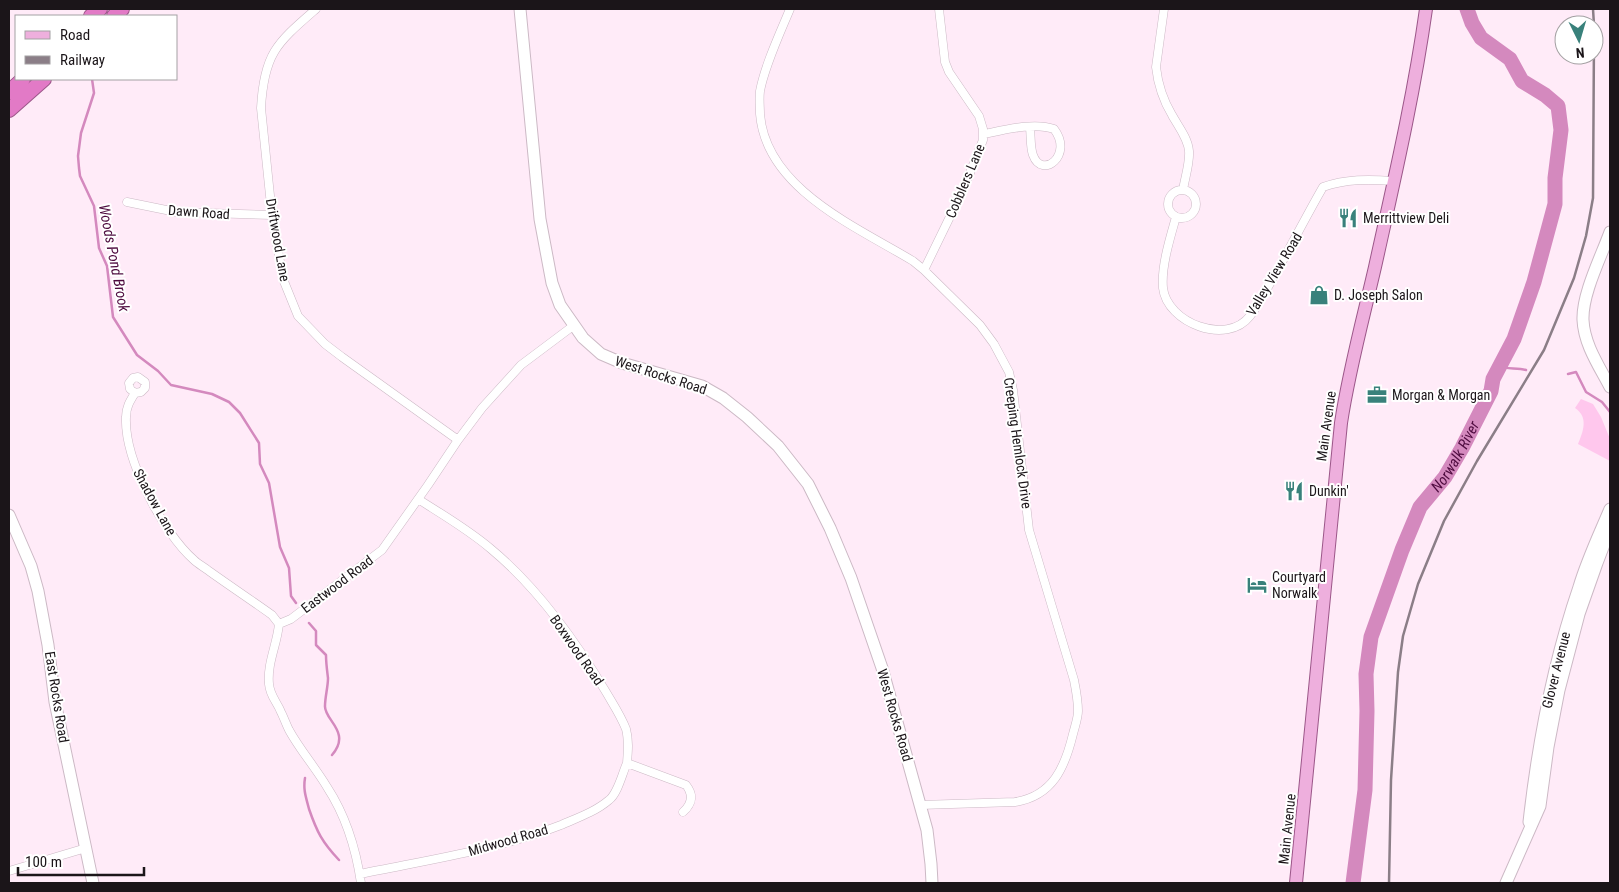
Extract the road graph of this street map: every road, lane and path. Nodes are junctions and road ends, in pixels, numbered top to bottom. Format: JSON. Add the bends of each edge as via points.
{"nodes":[{"id":1,"x":316,"y":9,"type":"edge"},
{"id":2,"x":520,"y":9,"type":"edge"},
{"id":3,"x":790,"y":9,"type":"edge"},
{"id":4,"x":940,"y":9,"type":"edge"},
{"id":5,"x":1164,"y":9,"type":"edge"},
{"id":6,"x":1426,"y":9,"type":"edge"},
{"id":7,"x":22,"y":80,"type":"edge"},
{"id":8,"x":43,"y":80,"type":"edge"},
{"id":9,"x":9,"y":92,"type":"edge"},
{"id":10,"x":9,"y":110,"type":"edge"},
{"id":11,"x":1030,"y":128,"type":"junction"},
{"id":12,"x":984,"y":134,"type":"junction"},
{"id":13,"x":1393,"y":182,"type":"junction"},
{"id":14,"x":1185,"y":190,"type":"junction"},
{"id":15,"x":127,"y":202,"type":"dead end"},
{"id":16,"x":272,"y":215,"type":"junction"},
{"id":17,"x":1176,"y":217,"type":"junction"},
{"id":18,"x":1610,"y":232,"type":"edge"},
{"id":19,"x":924,"y":270,"type":"junction"},
{"id":20,"x":573,"y":326,"type":"junction"},
{"id":21,"x":1610,"y":387,"type":"edge"},
{"id":22,"x":135,"y":393,"type":"dead end"},
{"id":23,"x":458,"y":440,"type":"junction"},
{"id":24,"x":418,"y":500,"type":"junction"},
{"id":25,"x":1610,"y":509,"type":"edge"},
{"id":26,"x":9,"y":515,"type":"edge"},
{"id":27,"x":1610,"y":530,"type":"edge"},
{"id":28,"x":279,"y":624,"type":"junction"},
{"id":29,"x":627,"y":763,"type":"junction"},
{"id":30,"x":920,"y":804,"type":"junction"},
{"id":31,"x":683,"y":812,"type":"dead end"},
{"id":32,"x":1528,"y":837,"type":"junction"},
{"id":33,"x":86,"y":848,"type":"junction"},
{"id":34,"x":9,"y":871,"type":"edge"},
{"id":35,"x":360,"y":874,"type":"junction"},
{"id":36,"x":94,"y":883,"type":"edge"},
{"id":37,"x":361,"y":883,"type":"edge"},
{"id":38,"x":932,"y":883,"type":"edge"},
{"id":39,"x":1296,"y":883,"type":"edge"},
{"id":40,"x":1506,"y":883,"type":"edge"}],
"edges":[{"from":1,"to":16,"type":"street","name":"Driftwood Lane","via":[[276,48],[264,78],[261,108]]},
{"from":2,"to":20,"type":"street","name":"West Rocks Road","via":[[545,251],[554,291]]},
{"from":3,"to":19,"type":"street","name":"Creeping Hemlock Drive","via":[[760,93],[761,121],[767,145],[781,168],[814,200]]},
{"from":4,"to":12,"type":"street","name":"Cobblers Lane","via":[[945,62],[978,116]]},
{"from":5,"to":14,"type":"street","via":[[1157,77],[1187,142],[1189,160]]},
{"from":6,"to":13,"type":"main road","name":"Main Avenue"},
{"from":7,"to":9,"type":"highway"},
{"from":8,"to":10,"type":"highway"},
{"from":11,"to":11,"type":"street","via":[[1054,129],[1060,144],[1056,162],[1044,165],[1035,158]]},
{"from":11,"to":12,"type":"street"},
{"from":12,"to":19,"type":"street","name":"Cobblers Lane","via":[[964,188]]},
{"from":13,"to":17,"type":"street","name":"Valley View Road","via":[[1353,180],[1322,187],[1249,318],[1228,329],[1216,330],[1194,324],[1174,311],[1167,300],[1163,278]]},
{"from":13,"to":39,"type":"main road","name":"Main Avenue","via":[[1341,423]]},
{"from":14,"to":17,"type":"street","name":"Valley View Road","via":[[1173,192],[1167,202],[1170,212]]},
{"from":14,"to":17,"type":"street","via":[[1196,201],[1195,210],[1184,218]]},
{"from":15,"to":16,"type":"street","name":"Dawn Road","via":[[176,212]]},
{"from":16,"to":23,"type":"street","name":"Driftwood Lane","via":[[282,278],[298,316],[342,358]]},
{"from":18,"to":21,"type":"street","via":[[1588,294],[1583,322],[1593,356]]},
{"from":19,"to":30,"type":"street","name":"Creeping Hemlock Drive","via":[[980,325],[1009,372],[1029,530],[1074,680],[1078,713],[1065,762],[1049,785],[1030,800]]},
{"from":20,"to":23,"type":"street","name":"Eastwood Road","via":[[521,365]]},
{"from":20,"to":30,"type":"street","name":"West Rocks Road","via":[[592,347],[610,358],[702,386],[723,398],[778,446],[808,484],[851,578],[876,650]]},
{"from":22,"to":28,"type":"street","name":"Shadow Lane","via":[[128,403],[126,416],[132,454],[137,471],[170,533],[194,560],[272,615]]},
{"from":23,"to":24,"type":"street","name":"Eastwood Road"},
{"from":24,"to":28,"type":"street","name":"Eastwood Road","via":[[382,550],[291,619]]},
{"from":24,"to":29,"type":"street","name":"Boxwood Road","via":[[491,549],[524,580],[557,620],[620,717],[628,738]]},
{"from":25,"to":32,"type":"street","name":"Glover Avenue","via":[[1579,586],[1557,662],[1534,780]]},
{"from":26,"to":33,"type":"street","name":"East Rocks Road","via":[[31,566],[40,598],[55,702]]},
{"from":27,"to":32,"type":"street","name":"Glover Avenue","via":[[1579,614],[1555,710],[1540,806]]},
{"from":28,"to":35,"type":"street","via":[[272,653],[270,692],[288,729],[328,787],[345,821]]},
{"from":29,"to":31,"type":"street","via":[[686,785],[692,799]]},
{"from":29,"to":35,"type":"street","name":"Midwood Road","via":[[610,799],[573,820],[470,852]]},
{"from":30,"to":38,"type":"street","name":"West Rocks Road","via":[[929,844]]},
{"from":32,"to":40,"type":"street","name":"Glover Avenue"},
{"from":33,"to":34,"type":"street"},
{"from":33,"to":36,"type":"street","name":"East Rocks Road"},
{"from":35,"to":37,"type":"street"}]}
